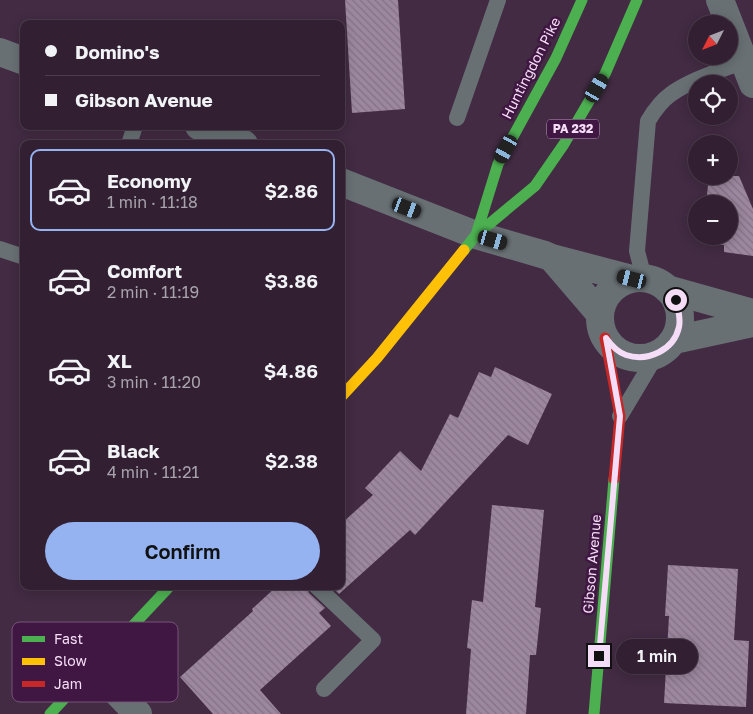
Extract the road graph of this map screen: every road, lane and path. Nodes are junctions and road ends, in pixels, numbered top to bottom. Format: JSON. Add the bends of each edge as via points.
{"nodes":[{"id":1,"x":498,"y":0,"type":"edge"},
{"id":2,"x":582,"y":0,"type":"edge"},
{"id":3,"x":637,"y":0,"type":"edge"},
{"id":4,"x":720,"y":0,"type":"edge"},
{"id":5,"x":750,"y":77,"type":"edge"},
{"id":6,"x":457,"y":118,"type":"dead end"},
{"id":7,"x":209,"y":130,"type":"edge"},
{"id":8,"x":234,"y":140,"type":"edge"},
{"id":9,"x":345,"y":184,"type":"edge"},
{"id":10,"x":476,"y":235,"type":"junction"},
{"id":11,"x":0,"y":249,"type":"edge"},
{"id":12,"x":20,"y":256,"type":"edge"},
{"id":13,"x":552,"y":258,"type":"junction"},
{"id":14,"x":648,"y":282,"type":"junction"},
{"id":15,"x":753,"y":313,"type":"edge"},
{"id":16,"x":753,"y":323,"type":"edge"},
{"id":17,"x":603,"y":326,"type":"junction"},
{"id":18,"x":666,"y":347,"type":"junction"},
{"id":19,"x":345,"y":393,"type":"edge"},
{"id":20,"x":620,"y":416,"type":"junction"},
{"id":21,"x":166,"y":590,"type":"edge"},
{"id":22,"x":320,"y":590,"type":"edge"},
{"id":23,"x":137,"y":622,"type":"edge"},
{"id":24,"x":324,"y":689,"type":"dead end"},
{"id":25,"x":61,"y":702,"type":"edge"},
{"id":26,"x":127,"y":702,"type":"edge"},
{"id":27,"x":50,"y":714,"type":"edge"},
{"id":28,"x":138,"y":714,"type":"edge"},
{"id":29,"x":594,"y":714,"type":"edge"}],
"edges":[{"from":1,"to":6,"type":"lane"},
{"from":2,"to":10,"type":"main road","name":"Huntingdon Pike","number":"PA 232","via":[[556,58],[498,164]]},
{"from":3,"to":10,"type":"main road","name":"Huntingdon Pike","number":"PA 232","via":[[605,74],[560,151],[535,186]]},
{"from":4,"to":5,"type":"street"},
{"from":5,"to":14,"type":"lane","via":[[689,84],[670,94],[648,121],[636,251]]},
{"from":7,"to":8,"type":"street"},
{"from":9,"to":10,"type":"street"},
{"from":10,"to":13,"type":"street"},
{"from":10,"to":19,"type":"main road","name":"Huntingdon Pike","number":"PA 232"},
{"from":11,"to":12,"type":"lane"},
{"from":13,"to":14,"type":"street"},
{"from":13,"to":17,"type":"street"},
{"from":14,"to":15,"type":"street"},
{"from":14,"to":17,"type":"street","via":[[620,283],[610,291],[603,302]]},
{"from":14,"to":18,"type":"street","via":[[676,300],[680,313],[679,327]]},
{"from":16,"to":18,"type":"street"},
{"from":17,"to":18,"type":"street","via":[[614,348],[625,355],[652,356]]},
{"from":17,"to":20,"type":"main road","name":"Gibson Avenue"},
{"from":18,"to":20,"type":"lane"},
{"from":20,"to":29,"type":"main road","name":"Gibson Avenue"},
{"from":21,"to":23,"type":"main road"},
{"from":22,"to":24,"type":"lane","via":[[373,640]]},
{"from":25,"to":27,"type":"main road"},
{"from":26,"to":28,"type":"street"}]}
